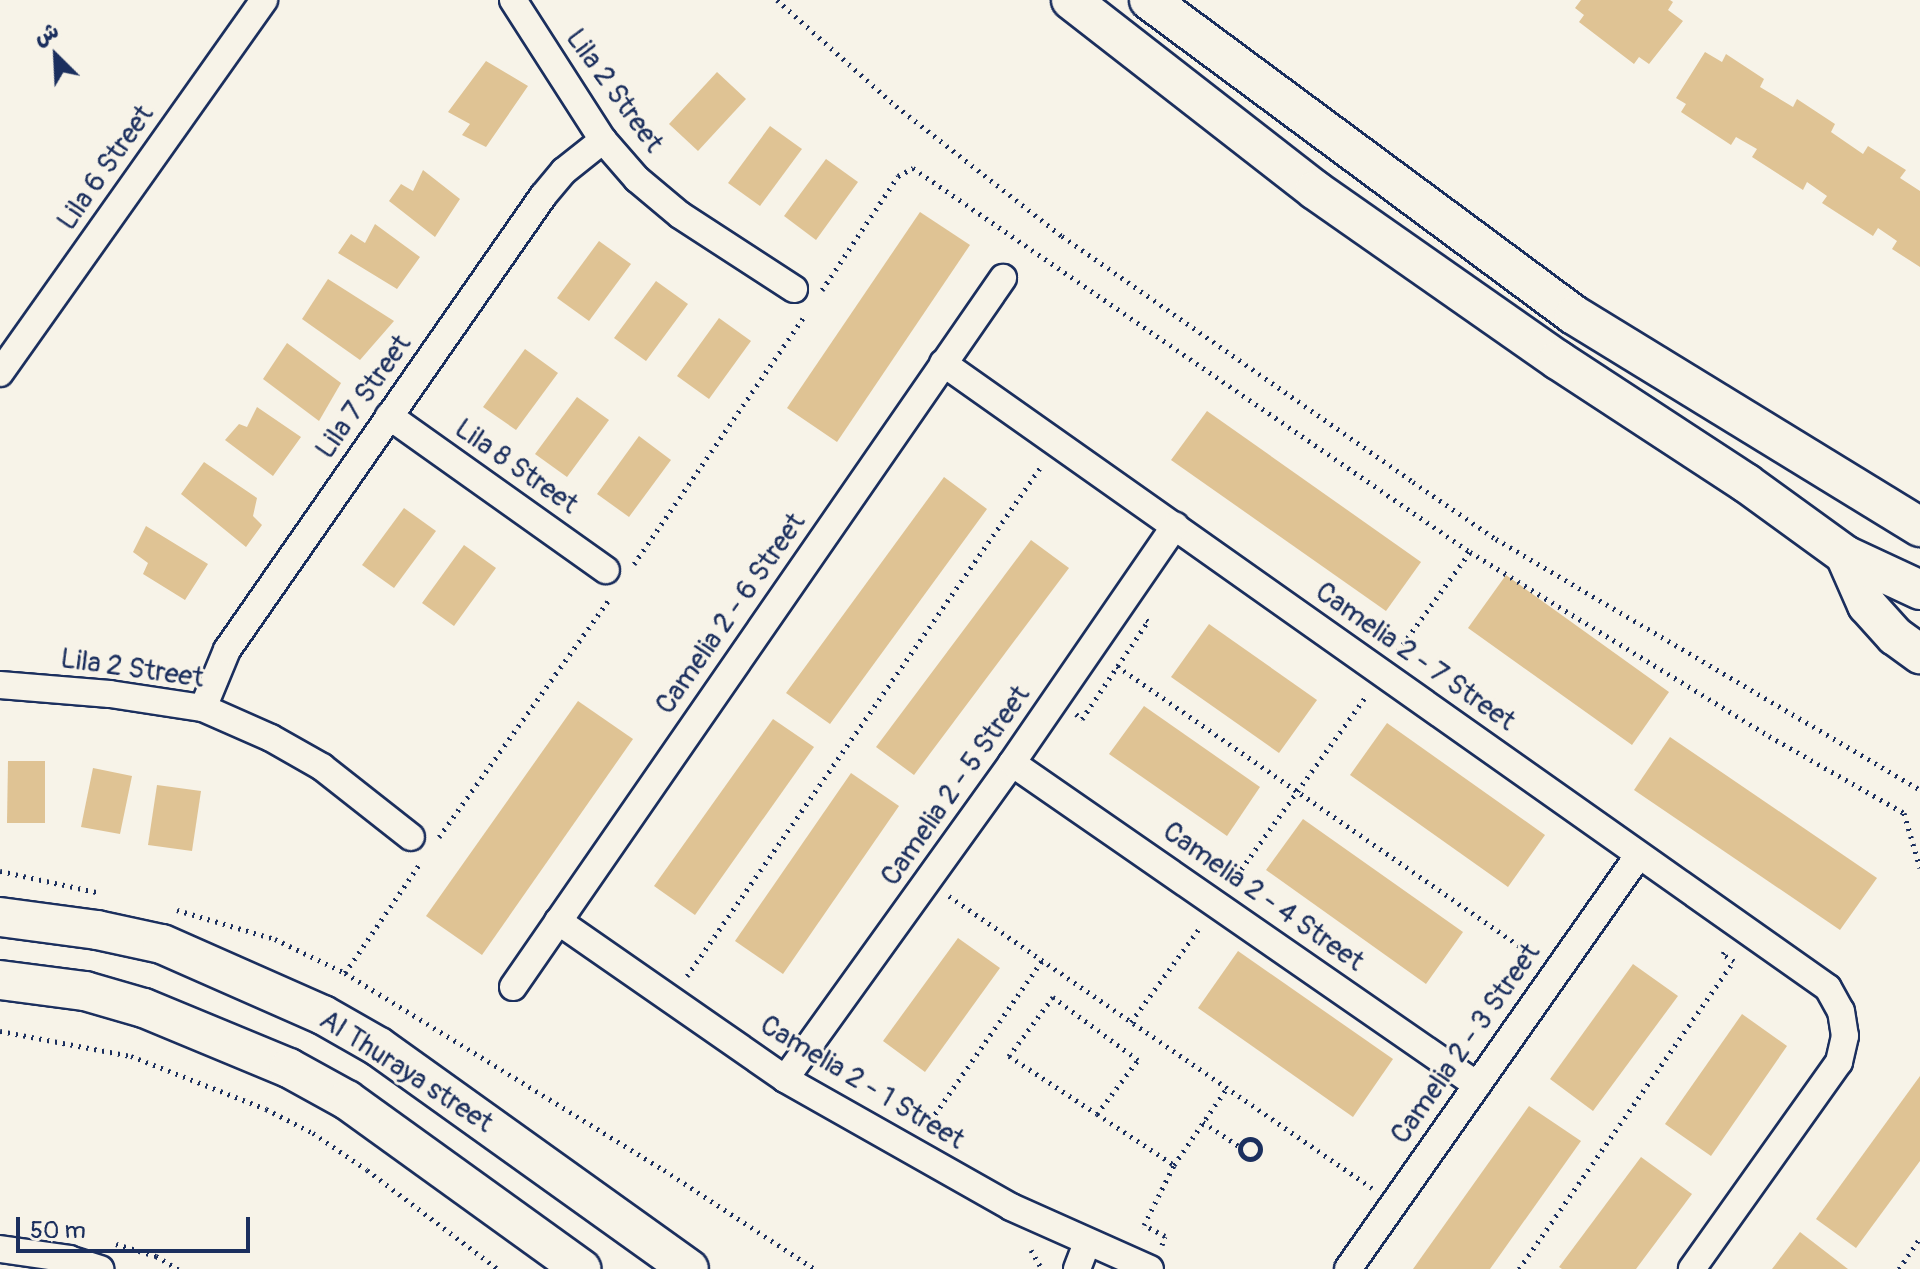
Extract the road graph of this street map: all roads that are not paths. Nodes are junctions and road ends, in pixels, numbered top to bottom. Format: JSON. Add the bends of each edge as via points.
{"nodes":[{"id":1,"x":264,"y":0,"type":"edge"},
{"id":2,"x":513,"y":0,"type":"edge"},
{"id":3,"x":1071,"y":0,"type":"edge"},
{"id":4,"x":1149,"y":0,"type":"edge"},
{"id":5,"x":603,"y":140,"type":"junction"},
{"id":6,"x":1003,"y":278,"type":"dead end"},
{"id":7,"x":808,"y":296,"type":"road end"},
{"id":8,"x":9,"y":339,"type":"edge"},
{"id":9,"x":943,"y":363,"type":"junction"},
{"id":10,"x":0,"y":373,"type":"edge"},
{"id":11,"x":389,"y":416,"type":"junction"},
{"id":12,"x":1175,"y":526,"type":"junction"},
{"id":13,"x":1920,"y":527,"type":"edge"},
{"id":14,"x":1845,"y":555,"type":"junction"},
{"id":15,"x":610,"y":581,"type":"road end"},
{"id":16,"x":1920,"y":590,"type":"edge"},
{"id":17,"x":1920,"y":629,"type":"edge"},
{"id":18,"x":1920,"y":654,"type":"edge"},
{"id":19,"x":0,"y":685,"type":"edge"},
{"id":20,"x":203,"y":708,"type":"junction"},
{"id":21,"x":1012,"y":763,"type":"junction"},
{"id":22,"x":422,"y":848,"type":"road end"},
{"id":23,"x":1638,"y":856,"type":"junction"},
{"id":24,"x":0,"y":917,"type":"edge"},
{"id":25,"x":558,"y":921,"type":"junction"},
{"id":26,"x":0,"y":980,"type":"edge"},
{"id":27,"x":513,"y":987,"type":"dead end"},
{"id":28,"x":785,"y":1079,"type":"junction"},
{"id":29,"x":1477,"y":1085,"type":"junction"},
{"id":30,"x":1087,"y":1243,"type":"junction"},
{"id":31,"x":0,"y":1249,"type":"edge"},
{"id":32,"x":66,"y":1264,"type":"edge"},
{"id":33,"x":1154,"y":1264,"type":"edge"},
{"id":34,"x":100,"y":1269,"type":"edge"},
{"id":35,"x":581,"y":1269,"type":"edge"},
{"id":36,"x":689,"y":1269,"type":"edge"},
{"id":37,"x":1077,"y":1269,"type":"edge"},
{"id":38,"x":1348,"y":1269,"type":"edge"},
{"id":39,"x":1692,"y":1269,"type":"edge"}],
"edges":[{"from":1,"to":8,"type":"street","name":"Lila 6 Street"},
{"from":2,"to":5,"type":"street","name":"Lila 2 Street"},
{"from":3,"to":14,"type":"street","via":[[1315,190]]},
{"from":4,"to":13,"type":"street","via":[[1574,315]]},
{"from":5,"to":7,"type":"street","name":"Lila 2 Street","via":[[658,198]]},
{"from":5,"to":11,"type":"street","name":"Lila 7 Street","via":[[553,183]]},
{"from":6,"to":9,"type":"street","name":"Camelia 2 - 6 Street"},
{"from":8,"to":10,"type":"street","name":"Lila 6 Street"},
{"from":9,"to":12,"type":"street","name":"Camelia 2 - 7 Street"},
{"from":9,"to":25,"type":"street","name":"Camelia 2 - 6 Street"},
{"from":11,"to":15,"type":"street","name":"Lila 8 Street"},
{"from":11,"to":20,"type":"street","name":"Lila 7 Street","via":[[227,650]]},
{"from":12,"to":21,"type":"street","name":"Camelia 2 - 5 Street"},
{"from":12,"to":23,"type":"street","name":"Camelia 2 - 7 Street"},
{"from":14,"to":16,"type":"street"},
{"from":14,"to":17,"type":"street","via":[[1882,598]]},
{"from":14,"to":18,"type":"street","via":[[1867,605]]},
{"from":19,"to":20,"type":"street","name":"Lila 2 Street"},
{"from":20,"to":22,"type":"street","name":"Lila 2 Street","via":[[322,767]]},
{"from":21,"to":28,"type":"street","name":"Camelia 2 - 5 Street"},
{"from":21,"to":29,"type":"street","name":"Camelia 2 - 4 Street"},
{"from":23,"to":29,"type":"street","name":"Camelia 2 - 3 Street"},
{"from":23,"to":39,"type":"street","name":"Camelia 2 - 7 Street","via":[[1809,971],[1828,988],[1841,1011],[1845,1036],[1839,1062]]},
{"from":24,"to":36,"type":"street","name":"Al Thuraya street","via":[[162,944],[323,1015],[379,1047]]},
{"from":25,"to":27,"type":"street","name":"Camelia 2 - 6 Street"},
{"from":25,"to":28,"type":"street","name":"Camelia 2 - 1 Street"},
{"from":26,"to":35,"type":"street","name":"Al Thuraya street","via":[[85,991],[144,1008],[289,1068],[347,1100]]},
{"from":28,"to":30,"type":"street","name":"Camelia 2 - 1 Street","via":[[909,1151]]},
{"from":29,"to":38,"type":"street","name":"Camelia 2 - 3 Street"},
{"from":30,"to":33,"type":"street","name":"Camelia 2 - 1 Street"},
{"from":30,"to":37,"type":"street"},
{"from":31,"to":32,"type":"street"},
{"from":32,"to":34,"type":"street"}]}
